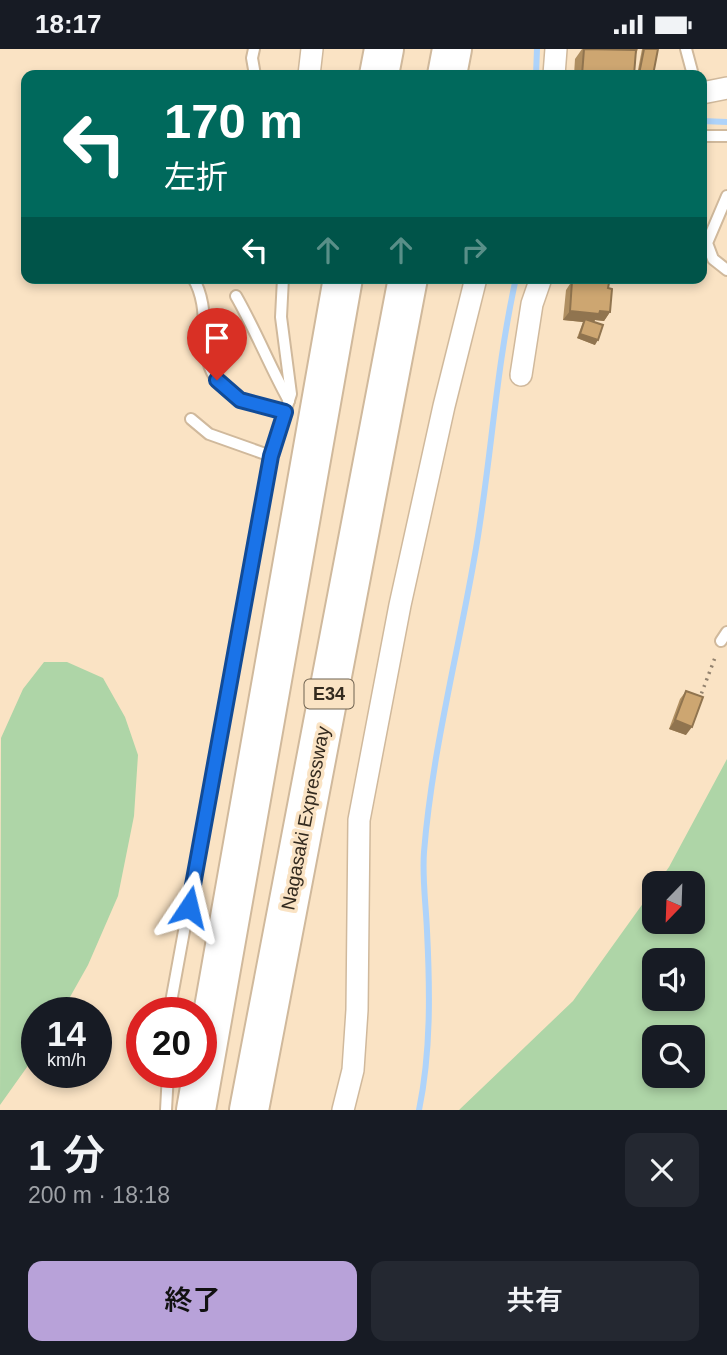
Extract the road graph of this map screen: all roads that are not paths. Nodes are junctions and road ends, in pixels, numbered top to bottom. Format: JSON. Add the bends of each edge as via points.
{"nodes":[{"id":1,"x":254,"y":49,"type":"edge"},
{"id":2,"x":312,"y":49,"type":"edge"},
{"id":3,"x":384,"y":49,"type":"edge"},
{"id":4,"x":452,"y":49,"type":"edge"},
{"id":5,"x":556,"y":49,"type":"edge"},
{"id":6,"x":686,"y":49,"type":"edge"},
{"id":7,"x":254,"y":70,"type":"edge"},
{"id":8,"x":310,"y":70,"type":"edge"},
{"id":9,"x":380,"y":70,"type":"edge"},
{"id":10,"x":448,"y":70,"type":"edge"},
{"id":11,"x":554,"y":70,"type":"edge"},
{"id":12,"x":692,"y":70,"type":"edge"},
{"id":13,"x":727,"y":88,"type":"edge"},
{"id":14,"x":707,"y":92,"type":"edge"},
{"id":15,"x":707,"y":136,"type":"edge"},
{"id":16,"x":727,"y":136,"type":"edge"},
{"id":17,"x":727,"y":196,"type":"edge"},
{"id":18,"x":727,"y":270,"type":"edge"},
{"id":19,"x":196,"y":284,"type":"edge"},
{"id":20,"x":283,"y":284,"type":"edge"},
{"id":21,"x":342,"y":284,"type":"edge"},
{"id":22,"x":407,"y":284,"type":"edge"},
{"id":23,"x":474,"y":284,"type":"edge"},
{"id":24,"x":539,"y":284,"type":"edge"},
{"id":25,"x":236,"y":296,"type":"dead end"},
{"id":26,"x":521,"y":375,"type":"dead end"},
{"id":27,"x":287,"y":407,"type":"junction"},
{"id":28,"x":191,"y":419,"type":"dead end"},
{"id":29,"x":271,"y":456,"type":"junction"},
{"id":30,"x":172,"y":997,"type":"edge"},
{"id":31,"x":167,"y":1088,"type":"edge"},
{"id":32,"x":166,"y":1110,"type":"edge"},
{"id":33,"x":196,"y":1110,"type":"edge"},
{"id":34,"x":249,"y":1110,"type":"edge"},
{"id":35,"x":343,"y":1110,"type":"edge"}],
"edges":[{"from":1,"to":7,"type":"lane"},
{"from":2,"to":8,"type":"street"},
{"from":3,"to":9,"type":"highway"},
{"from":4,"to":10,"type":"highway"},
{"from":5,"to":11,"type":"street"},
{"from":6,"to":12,"type":"lane"},
{"from":13,"to":14,"type":"street"},
{"from":15,"to":16,"type":"lane"},
{"from":17,"to":18,"type":"lane","via":[[708,243],[713,259]]},
{"from":19,"to":27,"type":"lane","via":[[203,310],[205,358],[217,380],[240,400]]},
{"from":20,"to":27,"type":"lane","via":[[281,317],[291,394]]},
{"from":21,"to":33,"type":"highway"},
{"from":22,"to":34,"type":"highway","name":"Nagasaki Expressway","number":"E34"},
{"from":23,"to":35,"type":"street","via":[[402,592],[359,820],[357,1010],[353,1070]]},
{"from":24,"to":26,"type":"street"},
{"from":25,"to":27,"type":"lane","via":[[259,336]]},
{"from":27,"to":29,"type":"lane"},
{"from":28,"to":29,"type":"lane","via":[[209,434]]},
{"from":29,"to":30,"type":"lane"},
{"from":31,"to":32,"type":"lane"}]}
